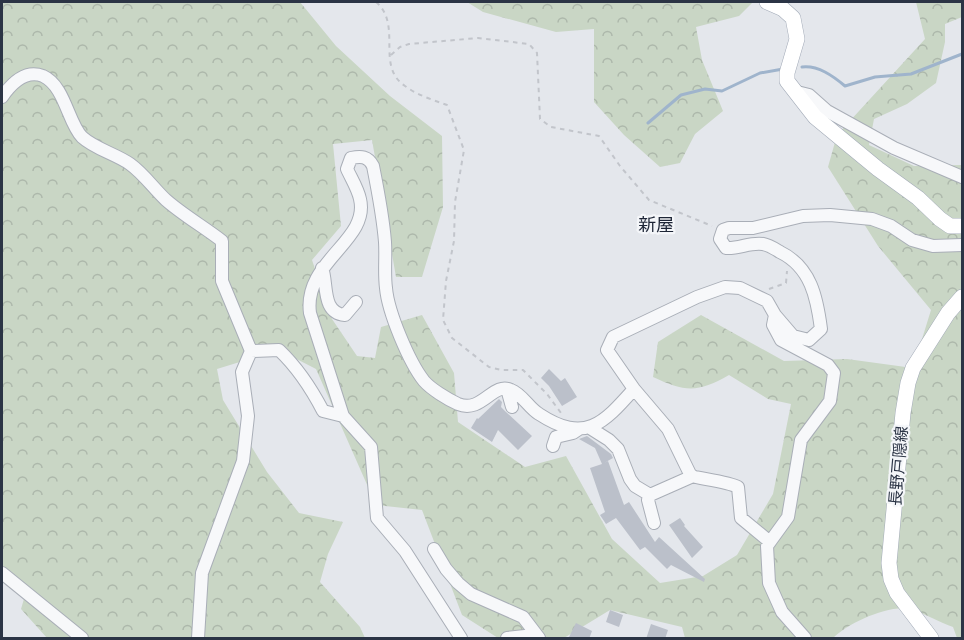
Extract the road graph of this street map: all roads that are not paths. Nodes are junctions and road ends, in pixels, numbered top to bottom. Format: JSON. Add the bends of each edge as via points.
{"nodes":[{"id":1,"x":767,"y":2,"type":"edge"},
{"id":2,"x":797,"y":92,"type":"junction"},
{"id":3,"x":2,"y":97,"type":"edge"},
{"id":4,"x":963,"y":177,"type":"edge"},
{"id":5,"x":963,"y":226,"type":"edge"},
{"id":6,"x":963,"y":245,"type":"edge"},
{"id":7,"x":322,"y":268,"type":"junction"},
{"id":8,"x":963,"y":297,"type":"edge"},
{"id":9,"x":356,"y":302,"type":"dead end"},
{"id":10,"x":775,"y":315,"type":"junction"},
{"id":11,"x":251,"y":351,"type":"junction"},
{"id":12,"x":507,"y":389,"type":"junction"},
{"id":13,"x":634,"y":389,"type":"junction"},
{"id":14,"x":512,"y":407,"type":"dead end"},
{"id":15,"x":343,"y":416,"type":"junction"},
{"id":16,"x":580,"y":428,"type":"junction"},
{"id":17,"x":553,"y":446,"type":"dead end"},
{"id":18,"x":693,"y":477,"type":"junction"},
{"id":19,"x":650,"y":495,"type":"junction"},
{"id":20,"x":654,"y":523,"type":"dead end"},
{"id":21,"x":770,"y":542,"type":"junction"},
{"id":22,"x":434,"y":549,"type":"dead end"},
{"id":23,"x":2,"y":573,"type":"edge"},
{"id":24,"x":82,"y":639,"type":"edge"},
{"id":25,"x":198,"y":639,"type":"edge"},
{"id":26,"x":460,"y":639,"type":"edge"},
{"id":27,"x":507,"y":639,"type":"edge"},
{"id":28,"x":534,"y":639,"type":"edge"},
{"id":29,"x":539,"y":639,"type":"edge"},
{"id":30,"x":805,"y":639,"type":"edge"},
{"id":31,"x":931,"y":639,"type":"edge"}],
"edges":[{"from":1,"to":2,"type":"main road","via":[[793,18],[797,39],[787,81]]},
{"from":2,"to":4,"type":"street","via":[[809,95],[827,111],[894,148]]},
{"from":2,"to":5,"type":"main road","via":[[815,117],[878,169],[950,226]]},
{"from":3,"to":11,"type":"street","via":[[24,76],[43,76],[52,82],[83,138],[132,165],[167,201],[222,240],[222,281]]},
{"from":6,"to":10,"type":"street","via":[[933,246],[912,240],[873,219],[830,215],[723,230],[720,239],[726,248],[765,244],[787,255],[806,273],[821,329],[809,340],[793,336]]},
{"from":7,"to":9,"type":"street","via":[[326,296],[340,315],[345,315]]},
{"from":7,"to":12,"type":"street","via":[[348,241],[360,218],[361,199],[347,169],[351,158],[366,157],[373,166],[382,216],[386,289],[392,313],[424,381],[457,404],[469,407]]},
{"from":7,"to":15,"type":"street","via":[[308,300]]},
{"from":8,"to":31,"type":"main road","name":"長野戸隠線","via":[[948,313],[913,368],[908,383],[890,537],[891,579]]},
{"from":10,"to":13,"type":"street","via":[[767,301],[755,294],[725,287],[613,337],[607,350]]},
{"from":10,"to":21,"type":"street","via":[[773,325],[781,340],[828,365],[834,373],[830,401],[801,440],[788,516]]},
{"from":11,"to":15,"type":"street","via":[[279,350],[295,365],[323,411]]},
{"from":11,"to":25,"type":"street","via":[[242,372],[248,416],[243,460],[202,573]]},
{"from":12,"to":14,"type":"street"},
{"from":12,"to":16,"type":"street","via":[[555,423]]},
{"from":13,"to":16,"type":"street","via":[[609,417]]},
{"from":13,"to":18,"type":"street","via":[[668,429]]},
{"from":15,"to":26,"type":"street","via":[[371,447],[377,518],[405,551]]},
{"from":16,"to":17,"type":"street","via":[[556,437]]},
{"from":16,"to":19,"type":"street","via":[[609,440],[618,449],[635,486]]},
{"from":18,"to":19,"type":"street"},
{"from":18,"to":21,"type":"street","via":[[738,487],[741,518]]},
{"from":19,"to":20,"type":"street"},
{"from":21,"to":30,"type":"street","via":[[769,583],[782,612]]},
{"from":22,"to":29,"type":"street","via":[[458,583],[471,594],[523,618]]},
{"from":23,"to":24,"type":"street"},
{"from":27,"to":28,"type":"street"}]}
